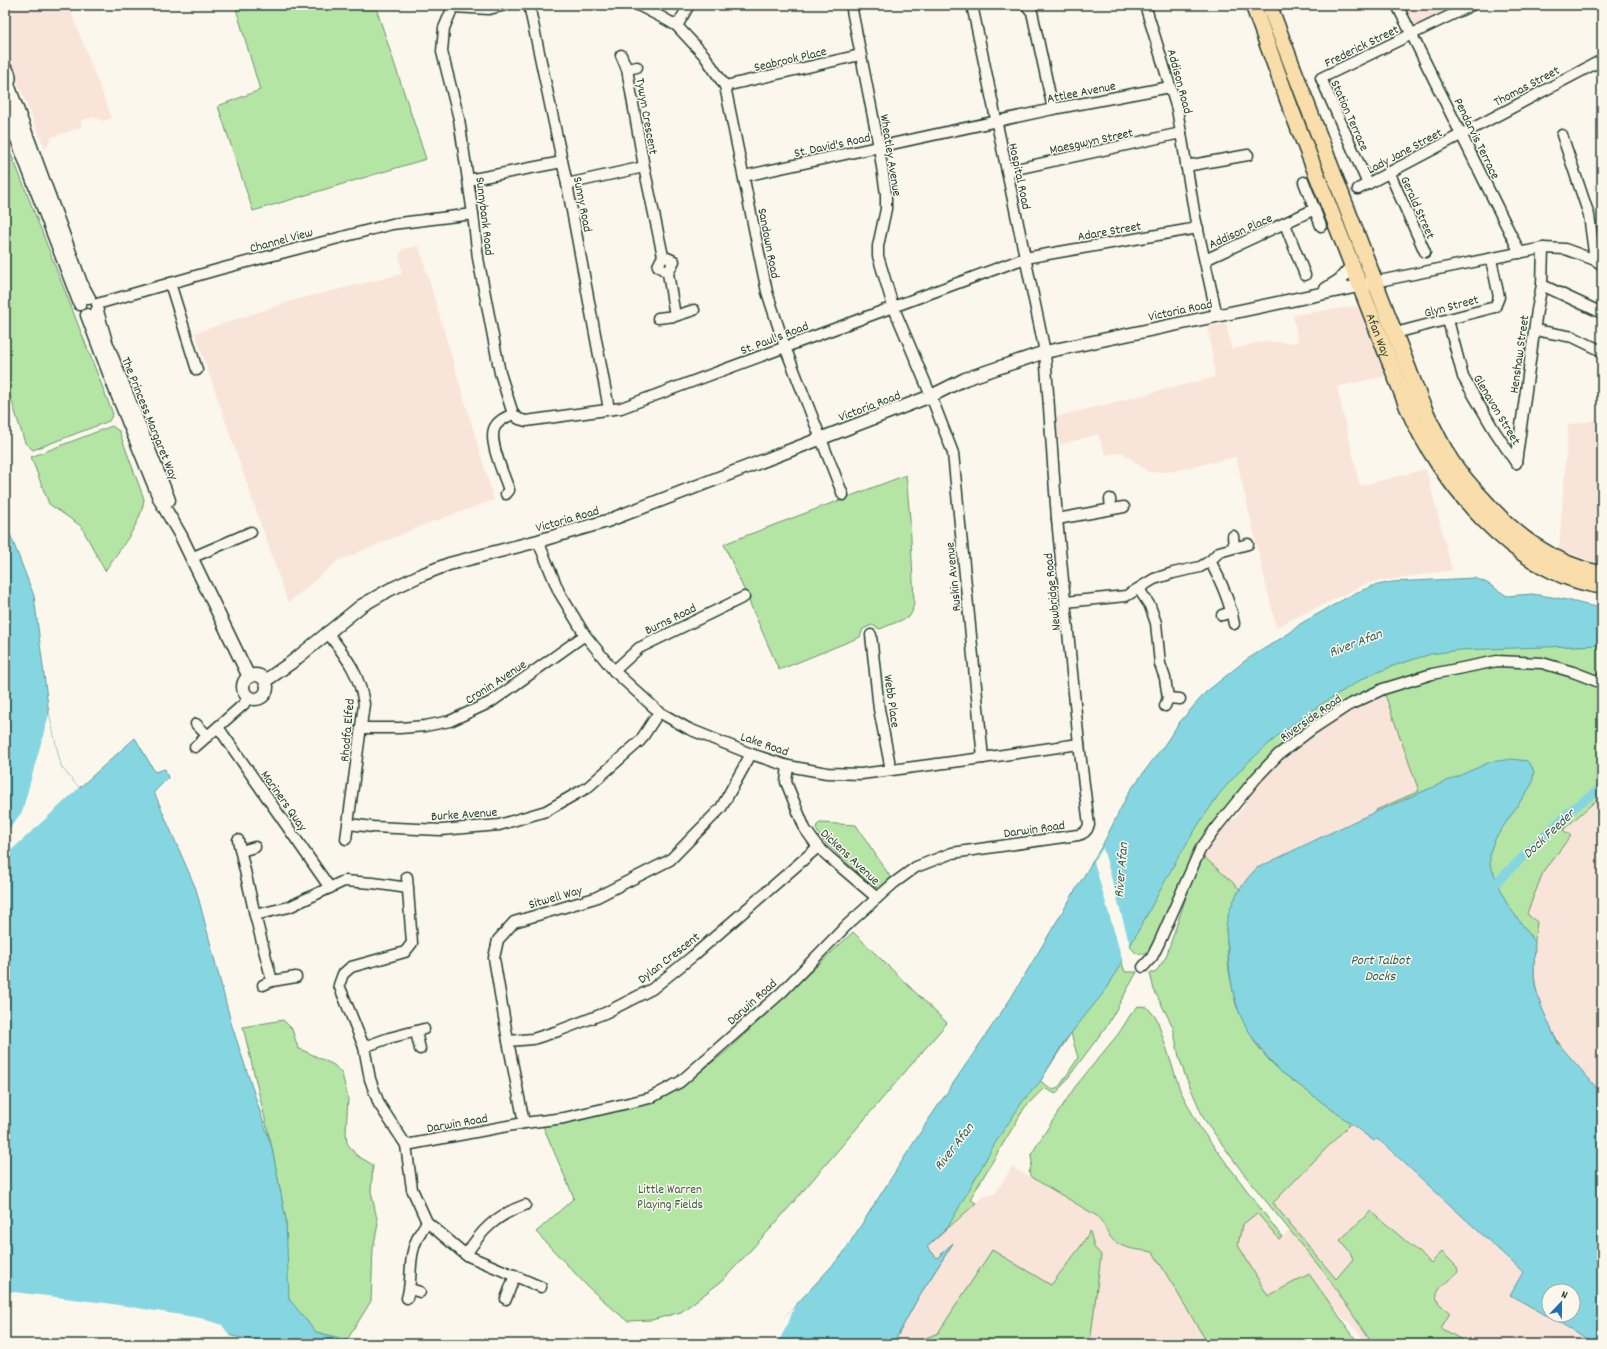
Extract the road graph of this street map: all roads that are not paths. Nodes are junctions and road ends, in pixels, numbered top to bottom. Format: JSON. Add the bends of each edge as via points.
{"nodes":[{"id":1,"x":506,"y":5,"type":"edge"},
{"id":2,"x":529,"y":5,"type":"edge"},
{"id":3,"x":638,"y":5,"type":"edge"},
{"id":4,"x":689,"y":5,"type":"edge"},
{"id":5,"x":851,"y":5,"type":"edge"},
{"id":6,"x":972,"y":5,"type":"edge"},
{"id":7,"x":1026,"y":5,"type":"edge"},
{"id":8,"x":1145,"y":5,"type":"edge"},
{"id":9,"x":1253,"y":5,"type":"edge"},
{"id":10,"x":1269,"y":5,"type":"edge"},
{"id":11,"x":1397,"y":5,"type":"edge"},
{"id":12,"x":1472,"y":5,"type":"edge"},
{"id":13,"x":451,"y":6,"type":"edge"},
{"id":14,"x":677,"y":26,"type":"junction"},
{"id":15,"x":1412,"y":35,"type":"junction"},
{"id":16,"x":621,"y":55,"type":"dead end"},
{"id":17,"x":860,"y":55,"type":"junction"},
{"id":18,"x":1602,"y":60,"type":"edge"},
{"id":19,"x":5,"y":68,"type":"edge"},
{"id":20,"x":1321,"y":78,"type":"joint"},
{"id":21,"x":6,"y":85,"type":"edge"},
{"id":22,"x":725,"y":86,"type":"junction"},
{"id":23,"x":1170,"y":87,"type":"junction"},
{"id":24,"x":1053,"y":109,"type":"junction"},
{"id":25,"x":5,"y":110,"type":"edge"},
{"id":26,"x":996,"y":122,"type":"junction"},
{"id":27,"x":1181,"y":134,"type":"junction"},
{"id":28,"x":1462,"y":134,"type":"junction"},
{"id":29,"x":1562,"y":135,"type":"dead end"},
{"id":30,"x":879,"y":147,"type":"junction"},
{"id":31,"x":1248,"y":155,"type":"dead end"},
{"id":32,"x":562,"y":162,"type":"junction"},
{"id":33,"x":1186,"y":166,"type":"junction"},
{"id":34,"x":644,"y":167,"type":"junction"},
{"id":35,"x":1007,"y":171,"type":"junction"},
{"id":36,"x":1389,"y":172,"type":"junction"},
{"id":37,"x":744,"y":176,"type":"junction"},
{"id":38,"x":468,"y":180,"type":"junction"},
{"id":39,"x":1304,"y":182,"type":"dead end"},
{"id":40,"x":567,"y":184,"type":"junction"},
{"id":41,"x":1368,"y":184,"type":"junction"},
{"id":42,"x":1358,"y":189,"type":"dead end"},
{"id":43,"x":1315,"y":209,"type":"junction"},
{"id":44,"x":473,"y":214,"type":"junction"},
{"id":45,"x":1285,"y":224,"type":"junction"},
{"id":46,"x":1321,"y":226,"type":"dead end"},
{"id":47,"x":1198,"y":228,"type":"junction"},
{"id":48,"x":1543,"y":248,"type":"junction"},
{"id":49,"x":1425,"y":252,"type":"dead end"},
{"id":50,"x":1520,"y":253,"type":"junction"},
{"id":51,"x":1026,"y":258,"type":"junction"},
{"id":52,"x":1491,"y":259,"type":"junction"},
{"id":53,"x":1205,"y":260,"type":"junction"},
{"id":54,"x":1598,"y":263,"type":"edge"},
{"id":55,"x":1353,"y":265,"type":"junction"},
{"id":56,"x":1305,"y":276,"type":"dead end"},
{"id":57,"x":170,"y":283,"type":"junction"},
{"id":58,"x":1367,"y":284,"type":"junction"},
{"id":59,"x":1542,"y":285,"type":"junction"},
{"id":60,"x":1322,"y":292,"type":"junction"},
{"id":61,"x":90,"y":306,"type":"junction"},
{"id":62,"x":893,"y":306,"type":"junction"},
{"id":63,"x":694,"y":310,"type":"dead end"},
{"id":64,"x":1602,"y":313,"type":"edge"},
{"id":65,"x":675,"y":316,"type":"junction"},
{"id":66,"x":1216,"y":316,"type":"junction"},
{"id":67,"x":658,"y":318,"type":"dead end"},
{"id":68,"x":1448,"y":320,"type":"junction"},
{"id":69,"x":1535,"y":330,"type":"junction"},
{"id":70,"x":1403,"y":331,"type":"dead end"},
{"id":71,"x":785,"y":347,"type":"junction"},
{"id":72,"x":1602,"y":351,"type":"edge"},
{"id":73,"x":1045,"y":352,"type":"junction"},
{"id":74,"x":197,"y":370,"type":"dead end"},
{"id":75,"x":931,"y":396,"type":"junction"},
{"id":76,"x":609,"y":409,"type":"junction"},
{"id":77,"x":513,"y":414,"type":"junction"},
{"id":78,"x":821,"y":438,"type":"junction"},
{"id":79,"x":1516,"y":463,"type":"joint"},
{"id":80,"x":506,"y":494,"type":"dead end"},
{"id":81,"x":843,"y":495,"type":"dead end"},
{"id":82,"x":1124,"y":507,"type":"dead end"},
{"id":83,"x":1057,"y":519,"type":"junction"},
{"id":84,"x":251,"y":532,"type":"dead end"},
{"id":85,"x":1232,"y":536,"type":"dead end"},
{"id":86,"x":538,"y":541,"type":"junction"},
{"id":87,"x":1248,"y":544,"type":"dead end"},
{"id":88,"x":1234,"y":546,"type":"junction"},
{"id":89,"x":191,"y":558,"type":"junction"},
{"id":90,"x":1210,"y":561,"type":"junction"},
{"id":91,"x":1602,"y":574,"type":"edge"},
{"id":92,"x":1602,"y":586,"type":"edge"},
{"id":93,"x":1139,"y":589,"type":"junction"},
{"id":94,"x":744,"y":597,"type":"dead end"},
{"id":95,"x":1065,"y":602,"type":"junction"},
{"id":96,"x":1234,"y":624,"type":"dead end"},
{"id":97,"x":327,"y":632,"type":"junction"},
{"id":98,"x":584,"y":635,"type":"junction"},
{"id":99,"x":872,"y":635,"type":"dead end"},
{"id":100,"x":614,"y":671,"type":"junction"},
{"id":101,"x":249,"y":676,"type":"junction"},
{"id":102,"x":265,"y":681,"type":"junction"},
{"id":103,"x":1602,"y":683,"type":"edge"},
{"id":104,"x":248,"y":697,"type":"junction"},
{"id":105,"x":1180,"y":699,"type":"dead end"},
{"id":106,"x":659,"y":712,"type":"junction"},
{"id":107,"x":196,"y":724,"type":"dead end"},
{"id":108,"x":218,"y":727,"type":"junction"},
{"id":109,"x":362,"y":728,"type":"junction"},
{"id":110,"x":208,"y":736,"type":"junction"},
{"id":111,"x":1079,"y":744,"type":"junction"},
{"id":112,"x":195,"y":746,"type":"dead end"},
{"id":113,"x":751,"y":754,"type":"junction"},
{"id":114,"x":983,"y":758,"type":"junction"},
{"id":115,"x":788,"y":766,"type":"junction"},
{"id":116,"x":891,"y":770,"type":"junction"},
{"id":117,"x":349,"y":824,"type":"junction"},
{"id":118,"x":1088,"y":829,"type":"joint"},
{"id":119,"x":346,"y":839,"type":"dead end"},
{"id":120,"x":238,"y":840,"type":"dead end"},
{"id":121,"x":255,"y":846,"type":"dead end"},
{"id":122,"x":818,"y":847,"type":"junction"},
{"id":123,"x":241,"y":851,"type":"junction"},
{"id":124,"x":408,"y":877,"type":"dead end"},
{"id":125,"x":330,"y":888,"type":"junction"},
{"id":126,"x":408,"y":888,"type":"junction"},
{"id":127,"x":877,"y":898,"type":"junction"},
{"id":128,"x":255,"y":914,"type":"junction"},
{"id":129,"x":1143,"y":967,"type":"dead end"},
{"id":130,"x":296,"y":977,"type":"dead end"},
{"id":131,"x":508,"y":1041,"type":"junction"},
{"id":132,"x":364,"y":1047,"type":"junction"},
{"id":133,"x":420,"y":1049,"type":"dead end"},
{"id":134,"x":524,"y":1123,"type":"junction"},
{"id":135,"x":406,"y":1145,"type":"junction"},
{"id":136,"x":525,"y":1205,"type":"dead end"},
{"id":137,"x":427,"y":1222,"type":"junction"},
{"id":138,"x":466,"y":1255,"type":"junction"},
{"id":139,"x":514,"y":1275,"type":"junction"},
{"id":140,"x":541,"y":1287,"type":"dead end"},
{"id":141,"x":420,"y":1292,"type":"dead end"},
{"id":142,"x":506,"y":1299,"type":"dead end"}],
"edges":[{"from":1,"to":13,"type":"street","via":[[489,9]]},
{"from":2,"to":32,"type":"street","name":"Sunny Road"},
{"from":3,"to":14,"type":"street","name":"Sandown Road"},
{"from":4,"to":14,"type":"street"},
{"from":5,"to":17,"type":"street","name":"Wheatley Avenue"},
{"from":6,"to":26,"type":"street","name":"Hospital Road"},
{"from":7,"to":24,"type":"street","via":[[1032,12]]},
{"from":8,"to":23,"type":"street","name":"Addison Road"},
{"from":9,"to":55,"type":"main road","name":"Afan Way"},
{"from":10,"to":58,"type":"main road","name":"Afan Way"},
{"from":11,"to":15,"type":"street","name":"Pendarvis Terrace"},
{"from":12,"to":15,"type":"street","name":"Frederick Street"},
{"from":13,"to":38,"type":"street","name":"Sunnybank Road","via":[[444,28],[442,52],[459,119]]},
{"from":14,"to":22,"type":"street","name":"Sandown Road","via":[[704,55]]},
{"from":15,"to":20,"type":"street","name":"Frederick Street"},
{"from":15,"to":28,"type":"street","name":"Pendarvis Terrace"},
{"from":16,"to":34,"type":"street","name":"Tywyn Crescent","via":[[632,68]]},
{"from":17,"to":22,"type":"street","name":"Seabrook Place"},
{"from":17,"to":30,"type":"street","name":"Wheatley Avenue"},
{"from":18,"to":28,"type":"street","name":"Thomas Street"},
{"from":19,"to":21,"type":"street","name":"The Princess Margaret Way","via":[[9,74]]},
{"from":20,"to":41,"type":"street","name":"Station Terrace"},
{"from":21,"to":61,"type":"street","name":"The Princess Margaret Way"},
{"from":22,"to":37,"type":"street","name":"Sandown Road"},
{"from":23,"to":24,"type":"street","name":"Attlee Avenue"},
{"from":23,"to":27,"type":"street","name":"Addison Road"},
{"from":24,"to":26,"type":"street","name":"Attlee Avenue"},
{"from":25,"to":61,"type":"street","name":"The Princess Margaret Way"},
{"from":26,"to":30,"type":"street","name":"St. David's Road"},
{"from":26,"to":35,"type":"street","name":"Hospital Road"},
{"from":27,"to":33,"type":"street","name":"Addison Road"},
{"from":27,"to":35,"type":"street","name":"Maesgwyn Street"},
{"from":28,"to":36,"type":"street","name":"Lady Jane Street"},
{"from":28,"to":50,"type":"street","name":"Pendarvis Terrace"},
{"from":29,"to":54,"type":"street","via":[[1589,215]]},
{"from":30,"to":37,"type":"street","name":"St. David's Road"},
{"from":30,"to":62,"type":"street","name":"Wheatley Avenue","via":[[886,209],[878,256]]},
{"from":31,"to":33,"type":"street"},
{"from":32,"to":38,"type":"street"},
{"from":32,"to":40,"type":"street","name":"Sunny Road"},
{"from":33,"to":47,"type":"street","name":"Addison Road"},
{"from":34,"to":40,"type":"street","name":"Tywyn Crescent"},
{"from":34,"to":65,"type":"street","name":"Tywyn Crescent","via":[[663,256],[658,266],[668,273]]},
{"from":35,"to":51,"type":"street","name":"Hospital Road"},
{"from":36,"to":41,"type":"street","name":"Lady Jane Street"},
{"from":36,"to":49,"type":"street","name":"Gerald Street"},
{"from":37,"to":71,"type":"street","name":"Sandown Road","via":[[766,292]]},
{"from":38,"to":44,"type":"street","name":"Sunnybank Road"},
{"from":39,"to":43,"type":"street"},
{"from":40,"to":76,"type":"street","name":"Sunny Road"},
{"from":41,"to":42,"type":"street","name":"Lady Jane Street"},
{"from":43,"to":45,"type":"street","name":"Addison Place"},
{"from":43,"to":46,"type":"street"},
{"from":44,"to":57,"type":"street","name":"Channel View","via":[[392,224]]},
{"from":44,"to":77,"type":"street","name":"Sunnybank Road","via":[[478,258],[500,373]]},
{"from":45,"to":53,"type":"street","name":"Addison Place"},
{"from":45,"to":56,"type":"street","name":"Addison Place"},
{"from":47,"to":51,"type":"street","name":"Adare Street"},
{"from":47,"to":53,"type":"street","name":"Addison Road"},
{"from":48,"to":50,"type":"street","name":"Victoria Road"},
{"from":48,"to":54,"type":"street","name":"Victoria Road","via":[[1565,249]]},
{"from":48,"to":59,"type":"street","name":"Henshaw Street"},
{"from":50,"to":52,"type":"street","name":"Victoria Road"},
{"from":51,"to":62,"type":"street","name":"St. Paul's Road"},
{"from":51,"to":73,"type":"street","name":"Hospital Road"},
{"from":52,"to":58,"type":"street","name":"Victoria Road"},
{"from":52,"to":68,"type":"street","name":"Glyn Street","via":[[1499,297],[1495,307]]},
{"from":53,"to":66,"type":"street","name":"Addison Road"},
{"from":55,"to":58,"type":"main road","name":"Afan Way"},
{"from":55,"to":60,"type":"street","via":[[1340,280]]},
{"from":57,"to":61,"type":"street","name":"Channel View"},
{"from":57,"to":74,"type":"street"},
{"from":58,"to":60,"type":"street","name":"Victoria Road"},
{"from":58,"to":91,"type":"main road","name":"Afan Way","via":[[1438,439],[1469,484],[1498,516],[1545,554],[1579,569]]},
{"from":58,"to":92,"type":"main road","name":"Afan Way","via":[[1414,422],[1456,490],[1512,545],[1536,561],[1574,580]]},
{"from":59,"to":64,"type":"street"},
{"from":59,"to":69,"type":"street","name":"Henshaw Street"},
{"from":60,"to":66,"type":"street","name":"Victoria Road","via":[[1283,303]]},
{"from":61,"to":89,"type":"street","name":"The Princess Margaret Way"},
{"from":62,"to":71,"type":"street","name":"St. Paul's Road"},
{"from":62,"to":75,"type":"street","name":"Wheatley Avenue"},
{"from":63,"to":65,"type":"street"},
{"from":65,"to":67,"type":"street"},
{"from":66,"to":73,"type":"street","name":"Victoria Road"},
{"from":68,"to":70,"type":"street","name":"Glyn Street"},
{"from":68,"to":79,"type":"street","name":"Glenavon Street","via":[[1463,376]]},
{"from":69,"to":72,"type":"street","via":[[1573,337]]},
{"from":69,"to":79,"type":"street","name":"Henshaw Street"},
{"from":71,"to":76,"type":"street","name":"St. Paul's Road","via":[[621,408]]},
{"from":71,"to":78,"type":"street","name":"Sandown Road"},
{"from":73,"to":75,"type":"street","name":"Victoria Road","via":[[965,379]]},
{"from":73,"to":83,"type":"street","name":"Newbridge Road"},
{"from":75,"to":78,"type":"street","name":"Victoria Road"},
{"from":75,"to":114,"type":"street","name":"Ruskin Avenue","via":[[953,453]]},
{"from":76,"to":77,"type":"street","name":"St. Paul's Road","via":[[526,421]]},
{"from":77,"to":80,"type":"street","via":[[499,421],[494,429],[493,440],[509,490]]},
{"from":78,"to":81,"type":"street","name":"Sandown Road"},
{"from":78,"to":86,"type":"street","name":"Victoria Road","via":[[607,521]]},
{"from":82,"to":83,"type":"street","via":[[1111,504]]},
{"from":83,"to":95,"type":"street","name":"Newbridge Road"},
{"from":84,"to":89,"type":"street"},
{"from":85,"to":88,"type":"street"},
{"from":86,"to":97,"type":"street","name":"Victoria Road","via":[[449,564],[421,575],[361,606]]},
{"from":86,"to":98,"type":"street","name":"Lake Road","via":[[559,592]]},
{"from":87,"to":88,"type":"street"},
{"from":88,"to":90,"type":"street","via":[[1219,552]]},
{"from":89,"to":101,"type":"street","name":"The Princess Margaret Way"},
{"from":90,"to":93,"type":"street","via":[[1200,568],[1154,579]]},
{"from":90,"to":96,"type":"street","via":[[1221,580],[1227,613]]},
{"from":93,"to":95,"type":"street","via":[[1126,596]]},
{"from":93,"to":105,"type":"street","via":[[1150,606],[1156,623],[1167,702]]},
{"from":94,"to":100,"type":"street","name":"Burns Road","via":[[639,648]]},
{"from":95,"to":111,"type":"street","name":"Newbridge Road"},
{"from":97,"to":102,"type":"street","name":"Victoria Road"},
{"from":97,"to":109,"type":"street","name":"Rhodfa Elfed","via":[[351,663],[362,687]]},
{"from":98,"to":100,"type":"street","name":"Lake Road"},
{"from":98,"to":109,"type":"street","name":"Cronin Avenue","via":[[490,702],[450,721],[400,728]]},
{"from":99,"to":116,"type":"street","name":"Webb Place","via":[[879,709]]},
{"from":100,"to":106,"type":"street","name":"Lake Road"},
{"from":101,"to":102,"type":"street","via":[[254,675]]},
{"from":101,"to":104,"type":"street","via":[[244,683],[244,691]]},
{"from":102,"to":104,"type":"street","via":[[265,693],[254,699]]},
{"from":103,"to":129,"type":"street","name":"Riverside Road","via":[[1542,663],[1498,661],[1432,674],[1383,689],[1347,706],[1312,729],[1271,762],[1207,840],[1196,857],[1155,951]]},
{"from":104,"to":108,"type":"street","via":[[244,704]]},
{"from":106,"to":113,"type":"street","name":"Lake Road","via":[[689,729]]},
{"from":106,"to":117,"type":"street","name":"Burke Avenue","via":[[640,741],[588,787],[546,811],[499,825],[441,830]]},
{"from":107,"to":110,"type":"street"},
{"from":108,"to":110,"type":"street"},
{"from":108,"to":125,"type":"street","name":"Mariners Quay"},
{"from":109,"to":117,"type":"street","name":"Rhodfa Elfed"},
{"from":110,"to":112,"type":"street"},
{"from":111,"to":114,"type":"street","name":"Lake Road"},
{"from":111,"to":118,"type":"street","name":"Newbridge Road"},
{"from":113,"to":115,"type":"street","name":"Lake Road"},
{"from":113,"to":131,"type":"street","name":"Sitwell Way","via":[[721,808],[670,860],[595,898],[514,922],[498,940],[494,958]]},
{"from":114,"to":116,"type":"street","name":"Lake Road"},
{"from":115,"to":116,"type":"street","name":"Lake Road","via":[[827,773],[861,774]]},
{"from":115,"to":122,"type":"street","name":"Dickens Avenue","via":[[786,782],[793,801],[804,829]]},
{"from":117,"to":119,"type":"street","name":"Rhodfa Elfed"},
{"from":118,"to":127,"type":"street","name":"Darwin Road","via":[[1078,836],[952,853],[916,867]]},
{"from":120,"to":123,"type":"street"},
{"from":121,"to":123,"type":"street"},
{"from":122,"to":127,"type":"street","name":"Dickens Avenue"},
{"from":122,"to":131,"type":"street","name":"Dylan Crescent","via":[[652,989],[605,1013],[558,1031],[533,1039]]},
{"from":123,"to":128,"type":"street"},
{"from":124,"to":126,"type":"street"},
{"from":125,"to":126,"type":"street","via":[[344,881]]},
{"from":125,"to":128,"type":"street","via":[[290,907]]},
{"from":126,"to":132,"type":"street","via":[[412,943],[405,952],[351,968],[343,974],[339,985]]},
{"from":127,"to":134,"type":"street","name":"Darwin Road","via":[[782,992],[680,1082],[650,1098],[564,1118]]},
{"from":128,"to":130,"type":"street","via":[[267,983]]},
{"from":131,"to":134,"type":"street","name":"Sitwell Way"},
{"from":132,"to":133,"type":"street","via":[[420,1030]]},
{"from":132,"to":135,"type":"street","via":[[370,1079],[379,1104]]},
{"from":134,"to":135,"type":"street","name":"Darwin Road"},
{"from":135,"to":137,"type":"street","via":[[412,1189]]},
{"from":136,"to":138,"type":"street","via":[[510,1205],[476,1238]]},
{"from":137,"to":138,"type":"street"},
{"from":137,"to":141,"type":"street","via":[[419,1233],[413,1251],[408,1293]]},
{"from":138,"to":139,"type":"street"},
{"from":139,"to":140,"type":"street"},
{"from":139,"to":142,"type":"street"}]}
